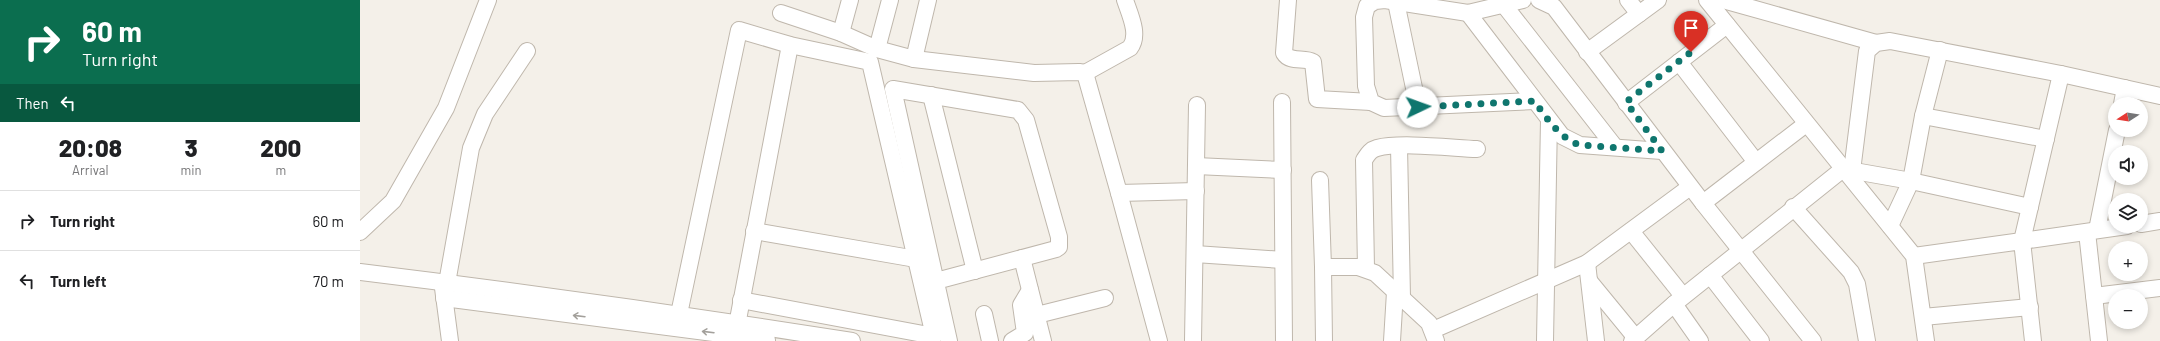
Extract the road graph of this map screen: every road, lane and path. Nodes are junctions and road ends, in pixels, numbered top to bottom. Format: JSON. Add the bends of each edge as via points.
{"nodes":[{"id":1,"x":488,"y":0,"type":"edge"},
{"id":2,"x":850,"y":0,"type":"edge"},
{"id":3,"x":890,"y":0,"type":"edge"},
{"id":4,"x":928,"y":0,"type":"edge"},
{"id":5,"x":1125,"y":0,"type":"edge"},
{"id":6,"x":1288,"y":0,"type":"edge"},
{"id":7,"x":1523,"y":0,"type":"edge"},
{"id":8,"x":1539,"y":0,"type":"edge"},
{"id":9,"x":1628,"y":0,"type":"edge"},
{"id":10,"x":1658,"y":0,"type":"edge"},
{"id":11,"x":1707,"y":0,"type":"edge"},
{"id":12,"x":1723,"y":0,"type":"edge"},
{"id":13,"x":1396,"y":2,"type":"junction"},
{"id":14,"x":1504,"y":5,"type":"junction"},
{"id":15,"x":781,"y":13,"type":"dead end"},
{"id":16,"x":1468,"y":13,"type":"junction"},
{"id":17,"x":1639,"y":14,"type":"junction"},
{"id":18,"x":1727,"y":25,"type":"junction"},
{"id":19,"x":841,"y":33,"type":"junction"},
{"id":20,"x":1876,"y":44,"type":"junction"},
{"id":21,"x":790,"y":45,"type":"junction"},
{"id":22,"x":877,"y":49,"type":"junction"},
{"id":23,"x":1940,"y":50,"type":"junction"},
{"id":24,"x":526,"y":51,"type":"dead end"},
{"id":25,"x":1587,"y":52,"type":"junction"},
{"id":26,"x":914,"y":59,"type":"junction"},
{"id":27,"x":1679,"y":62,"type":"junction"},
{"id":28,"x":1084,"y":73,"type":"junction"},
{"id":29,"x":2061,"y":74,"type":"junction"},
{"id":30,"x":2126,"y":88,"type":"junction"},
{"id":31,"x":931,"y":95,"type":"junction"},
{"id":32,"x":2160,"y":96,"type":"edge"},
{"id":33,"x":2124,"y":97,"type":"edge"},
{"id":34,"x":1534,"y":101,"type":"junction"},
{"id":35,"x":1282,"y":102,"type":"dead end"},
{"id":36,"x":1371,"y":102,"type":"junction"},
{"id":37,"x":1626,"y":102,"type":"junction"},
{"id":38,"x":1197,"y":105,"type":"dead end"},
{"id":39,"x":1418,"y":107,"type":"junction"},
{"id":40,"x":1923,"y":116,"type":"junction"},
{"id":41,"x":1549,"y":120,"type":"junction"},
{"id":42,"x":1806,"y":124,"type":"junction"},
{"id":43,"x":2115,"y":137,"type":"edge"},
{"id":44,"x":2046,"y":139,"type":"junction"},
{"id":45,"x":1399,"y":146,"type":"junction"},
{"id":46,"x":1615,"y":147,"type":"junction"},
{"id":47,"x":1477,"y":149,"type":"dead end"},
{"id":48,"x":1662,"y":151,"type":"junction"},
{"id":49,"x":1756,"y":162,"type":"junction"},
{"id":50,"x":1196,"y":166,"type":"junction"},
{"id":51,"x":1283,"y":170,"type":"junction"},
{"id":52,"x":1847,"y":170,"type":"junction"},
{"id":53,"x":1320,"y":180,"type":"dead end"},
{"id":54,"x":1910,"y":181,"type":"junction"},
{"id":55,"x":1690,"y":187,"type":"junction"},
{"id":56,"x":1196,"y":191,"type":"junction"},
{"id":57,"x":1119,"y":193,"type":"junction"},
{"id":58,"x":1703,"y":203,"type":"junction"},
{"id":59,"x":1793,"y":207,"type":"junction"},
{"id":60,"x":2030,"y":207,"type":"junction"},
{"id":61,"x":2160,"y":221,"type":"edge"},
{"id":62,"x":2148,"y":223,"type":"edge"},
{"id":63,"x":1890,"y":226,"type":"junction"},
{"id":64,"x":2108,"y":229,"type":"edge"},
{"id":65,"x":754,"y":231,"type":"junction"},
{"id":66,"x":1631,"y":231,"type":"junction"},
{"id":67,"x":2092,"y":231,"type":"junction"},
{"id":68,"x":360,"y":232,"type":"edge"},
{"id":69,"x":2022,"y":241,"type":"junction"},
{"id":70,"x":1740,"y":250,"type":"junction"},
{"id":71,"x":1195,"y":254,"type":"junction"},
{"id":72,"x":1914,"y":256,"type":"junction"},
{"id":73,"x":1022,"y":258,"type":"junction"},
{"id":74,"x":916,"y":259,"type":"junction"},
{"id":75,"x":1283,"y":260,"type":"junction"},
{"id":76,"x":1588,"y":263,"type":"junction"},
{"id":77,"x":1323,"y":267,"type":"junction"},
{"id":78,"x":1366,"y":268,"type":"junction"},
{"id":79,"x":975,"y":271,"type":"junction"},
{"id":80,"x":360,"y":272,"type":"edge"},
{"id":81,"x":1710,"y":275,"type":"junction"},
{"id":82,"x":1547,"y":280,"type":"junction"},
{"id":83,"x":936,"y":282,"type":"junction"},
{"id":84,"x":1590,"y":282,"type":"junction"},
{"id":85,"x":445,"y":288,"type":"junction"},
{"id":86,"x":2160,"y":288,"type":"edge"},
{"id":87,"x":1030,"y":290,"type":"junction"},
{"id":88,"x":1398,"y":295,"type":"junction"},
{"id":89,"x":2094,"y":296,"type":"junction"},
{"id":90,"x":1104,"y":298,"type":"dead end"},
{"id":91,"x":741,"y":300,"type":"junction"},
{"id":92,"x":1678,"y":300,"type":"junction"},
{"id":93,"x":2030,"y":307,"type":"junction"},
{"id":94,"x":679,"y":314,"type":"junction"},
{"id":95,"x":984,"y":314,"type":"dead end"},
{"id":96,"x":1037,"y":315,"type":"junction"},
{"id":97,"x":1923,"y":316,"type":"junction"},
{"id":98,"x":737,"y":325,"type":"junction"},
{"id":99,"x":770,"y":335,"type":"edge"},
{"id":100,"x":794,"y":336,"type":"edge"},
{"id":101,"x":1435,"y":336,"type":"edge"},
{"id":102,"x":1634,"y":339,"type":"edge"},
{"id":103,"x":450,"y":341,"type":"edge"},
{"id":104,"x":852,"y":341,"type":"edge"},
{"id":105,"x":949,"y":341,"type":"edge"},
{"id":106,"x":990,"y":341,"type":"edge"},
{"id":107,"x":1012,"y":341,"type":"edge"},
{"id":108,"x":1043,"y":341,"type":"edge"},
{"id":109,"x":1159,"y":341,"type":"edge"},
{"id":110,"x":1193,"y":341,"type":"edge"},
{"id":111,"x":1284,"y":341,"type":"edge"},
{"id":112,"x":1324,"y":341,"type":"edge"},
{"id":113,"x":1392,"y":341,"type":"edge"},
{"id":114,"x":1545,"y":341,"type":"edge"},
{"id":115,"x":1596,"y":341,"type":"edge"},
{"id":116,"x":1700,"y":341,"type":"edge"},
{"id":117,"x":1760,"y":341,"type":"edge"},
{"id":118,"x":1813,"y":341,"type":"edge"},
{"id":119,"x":1867,"y":341,"type":"edge"},
{"id":120,"x":1926,"y":341,"type":"edge"},
{"id":121,"x":2033,"y":341,"type":"edge"},
{"id":122,"x":2099,"y":341,"type":"edge"}],
"edges":[{"from":1,"to":68,"type":"street","via":[[446,108],[393,201]]},
{"from":2,"to":19,"type":"street"},
{"from":3,"to":22,"type":"street"},
{"from":4,"to":26,"type":"street"},
{"from":5,"to":28,"type":"street","via":[[1134,32],[1134,42],[1130,48]]},
{"from":6,"to":36,"type":"street","via":[[1284,53],[1291,59],[1313,62],[1316,99]]},
{"from":7,"to":14,"type":"street"},
{"from":8,"to":25,"type":"street","via":[[1554,7]]},
{"from":9,"to":17,"type":"street"},
{"from":10,"to":17,"type":"street"},
{"from":11,"to":18,"type":"street"},
{"from":12,"to":20,"type":"street"},
{"from":13,"to":16,"type":"street"},
{"from":13,"to":36,"type":"street","via":[[1375,1],[1367,6],[1364,16],[1366,86]]},
{"from":13,"to":39,"type":"street"},
{"from":14,"to":16,"type":"street"},
{"from":14,"to":46,"type":"street"},
{"from":15,"to":19,"type":"street"},
{"from":16,"to":34,"type":"street"},
{"from":17,"to":25,"type":"street"},
{"from":18,"to":27,"type":"street"},
{"from":18,"to":42,"type":"street"},
{"from":19,"to":22,"type":"street"},
{"from":20,"to":23,"type":"street","via":[[1890,41]]},
{"from":20,"to":52,"type":"street","via":[[1867,51]]},
{"from":21,"to":65,"type":"street"},
{"from":21,"to":74,"type":"street","via":[[870,62]]},
{"from":21,"to":94,"type":"street","via":[[739,30]]},
{"from":22,"to":26,"type":"street"},
{"from":23,"to":29,"type":"street"},
{"from":23,"to":40,"type":"street"},
{"from":24,"to":85,"type":"street","via":[[485,114],[471,148]]},
{"from":25,"to":37,"type":"street"},
{"from":26,"to":28,"type":"street","via":[[1034,73]]},
{"from":27,"to":37,"type":"street"},
{"from":27,"to":49,"type":"street"},
{"from":28,"to":57,"type":"street"},
{"from":29,"to":30,"type":"street"},
{"from":29,"to":44,"type":"street"},
{"from":30,"to":32,"type":"street"},
{"from":30,"to":33,"type":"street"},
{"from":31,"to":73,"type":"street","via":[[1012,108],[1018,110],[1026,120],[1060,242],[1056,249]]},
{"from":31,"to":79,"type":"street"},
{"from":31,"to":83,"type":"street","via":[[893,89]]},
{"from":34,"to":39,"type":"street"},
{"from":34,"to":41,"type":"street"},
{"from":35,"to":51,"type":"street"},
{"from":36,"to":39,"type":"street","via":[[1384,108]]},
{"from":37,"to":48,"type":"street"},
{"from":38,"to":50,"type":"street"},
{"from":40,"to":44,"type":"street"},
{"from":40,"to":54,"type":"street"},
{"from":41,"to":46,"type":"street","via":[[1562,136],[1572,142],[1580,145]]},
{"from":41,"to":82,"type":"street"},
{"from":42,"to":49,"type":"street"},
{"from":42,"to":52,"type":"street"},
{"from":43,"to":67,"type":"street"},
{"from":44,"to":60,"type":"street"},
{"from":45,"to":47,"type":"street"},
{"from":45,"to":78,"type":"street","via":[[1378,148],[1369,152],[1364,160]]},
{"from":45,"to":88,"type":"street"},
{"from":46,"to":48,"type":"street"},
{"from":48,"to":55,"type":"street"},
{"from":49,"to":58,"type":"street"},
{"from":50,"to":51,"type":"street"},
{"from":50,"to":56,"type":"street"},
{"from":51,"to":75,"type":"street"},
{"from":52,"to":54,"type":"street"},
{"from":52,"to":59,"type":"street"},
{"from":52,"to":63,"type":"street"},
{"from":53,"to":77,"type":"street"},
{"from":54,"to":60,"type":"street"},
{"from":54,"to":63,"type":"street"},
{"from":55,"to":58,"type":"street"},
{"from":55,"to":66,"type":"street"},
{"from":56,"to":57,"type":"street"},
{"from":56,"to":71,"type":"street"},
{"from":57,"to":109,"type":"street"},
{"from":58,"to":70,"type":"street"},
{"from":59,"to":70,"type":"street"},
{"from":59,"to":119,"type":"street","via":[[1852,272],[1857,284]]},
{"from":60,"to":69,"type":"street"},
{"from":61,"to":62,"type":"street"},
{"from":63,"to":72,"type":"street"},
{"from":64,"to":67,"type":"street"},
{"from":65,"to":74,"type":"street"},
{"from":65,"to":91,"type":"street"},
{"from":66,"to":76,"type":"street"},
{"from":66,"to":92,"type":"street"},
{"from":67,"to":69,"type":"street"},
{"from":67,"to":89,"type":"street"},
{"from":69,"to":72,"type":"street"},
{"from":69,"to":93,"type":"street"},
{"from":70,"to":81,"type":"street"},
{"from":70,"to":118,"type":"street"},
{"from":71,"to":75,"type":"street"},
{"from":71,"to":110,"type":"street"},
{"from":72,"to":97,"type":"street"},
{"from":73,"to":79,"type":"street"},
{"from":73,"to":87,"type":"street"},
{"from":74,"to":91,"type":"street","via":[[934,336]]},
{"from":75,"to":111,"type":"street"},
{"from":76,"to":82,"type":"street"},
{"from":76,"to":84,"type":"street"},
{"from":77,"to":78,"type":"street"},
{"from":77,"to":112,"type":"street"},
{"from":78,"to":88,"type":"street"},
{"from":79,"to":83,"type":"street"},
{"from":80,"to":85,"type":"street"},
{"from":81,"to":92,"type":"street"},
{"from":81,"to":117,"type":"street"},
{"from":82,"to":101,"type":"street"},
{"from":82,"to":114,"type":"street"},
{"from":83,"to":105,"type":"street"},
{"from":84,"to":102,"type":"street"},
{"from":84,"to":115,"type":"street"},
{"from":85,"to":94,"type":"street"},
{"from":99,"to":85,"type":"street","one_way":true},
{"from":85,"to":103,"type":"street"},
{"from":86,"to":89,"type":"street"},
{"from":87,"to":96,"type":"street"},
{"from":87,"to":107,"type":"street","via":[[1021,305],[1025,333]]},
{"from":88,"to":101,"type":"street","via":[[1429,323]]},
{"from":88,"to":113,"type":"street"},
{"from":89,"to":122,"type":"street"},
{"from":90,"to":96,"type":"street"},
{"from":91,"to":98,"type":"street"},
{"from":92,"to":102,"type":"street"},
{"from":92,"to":116,"type":"street"},
{"from":93,"to":97,"type":"street"},
{"from":93,"to":121,"type":"street"},
{"from":94,"to":98,"type":"street"},
{"from":95,"to":106,"type":"street"},
{"from":96,"to":108,"type":"street"},
{"from":97,"to":120,"type":"street"},
{"from":98,"to":99,"type":"street"},
{"from":99,"to":100,"type":"street"},
{"from":100,"to":104,"type":"street"}]}
